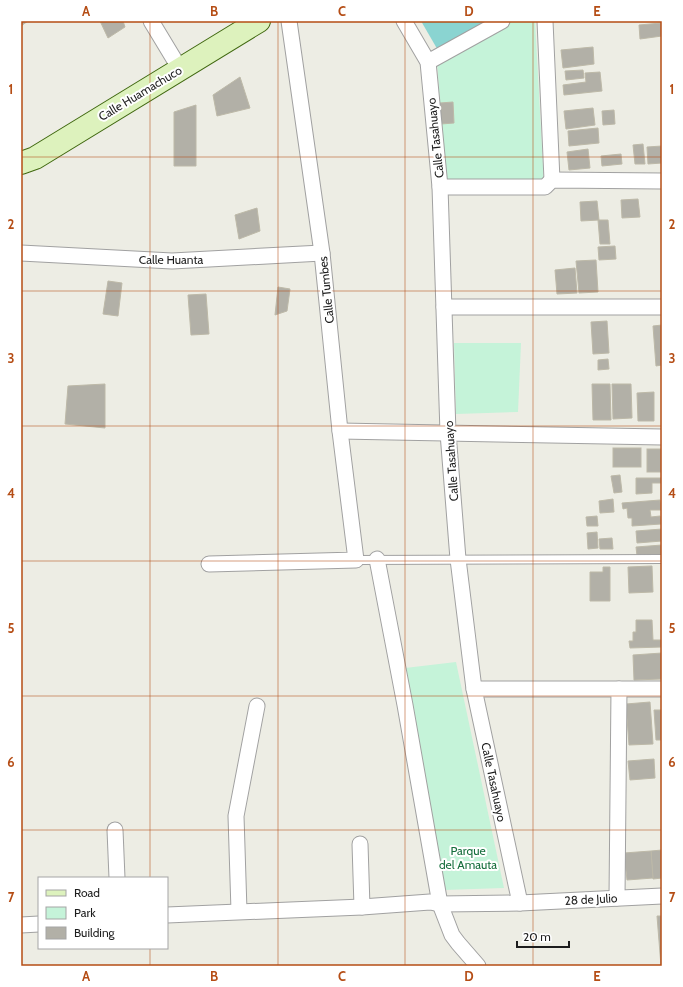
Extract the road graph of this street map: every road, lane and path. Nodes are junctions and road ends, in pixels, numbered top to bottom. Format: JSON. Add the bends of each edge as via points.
{"nodes":[{"id":1,"x":151,"y":21,"type":"edge"},
{"id":2,"x":259,"y":21,"type":"edge"},
{"id":3,"x":289,"y":21,"type":"edge"},
{"id":4,"x":404,"y":21,"type":"edge"},
{"id":5,"x":502,"y":21,"type":"edge"},
{"id":6,"x":545,"y":21,"type":"edge"},
{"id":7,"x":428,"y":62,"type":"junction"},
{"id":8,"x":180,"y":69,"type":"junction"},
{"id":9,"x":21,"y":163,"type":"edge"},
{"id":10,"x":552,"y":180,"type":"junction"},
{"id":11,"x":662,"y":181,"type":"edge"},
{"id":12,"x":440,"y":187,"type":"junction"},
{"id":13,"x":21,"y":253,"type":"edge"},
{"id":14,"x":322,"y":253,"type":"junction"},
{"id":15,"x":444,"y":307,"type":"junction"},
{"id":16,"x":662,"y":307,"type":"edge"},
{"id":17,"x":340,"y":431,"type":"junction"},
{"id":18,"x":448,"y":433,"type":"junction"},
{"id":19,"x":662,"y":437,"type":"edge"},
{"id":20,"x":377,"y":559,"type":"junction"},
{"id":21,"x":458,"y":559,"type":"junction"},
{"id":22,"x":662,"y":559,"type":"edge"},
{"id":23,"x":356,"y":560,"type":"junction"},
{"id":24,"x":209,"y":564,"type":"dead end"},
{"id":25,"x":474,"y":689,"type":"junction"},
{"id":26,"x":619,"y":689,"type":"junction"},
{"id":27,"x":662,"y":690,"type":"edge"},
{"id":28,"x":256,"y":706,"type":"dead end"},
{"id":29,"x":115,"y":830,"type":"dead end"},
{"id":30,"x":360,"y":844,"type":"dead end"},
{"id":31,"x":117,"y":877,"type":"edge"},
{"id":32,"x":662,"y":896,"type":"edge"},
{"id":33,"x":617,"y":898,"type":"junction"},
{"id":34,"x":520,"y":903,"type":"junction"},
{"id":35,"x":440,"y":904,"type":"junction"},
{"id":36,"x":362,"y":907,"type":"junction"},
{"id":37,"x":239,"y":911,"type":"junction"},
{"id":38,"x":168,"y":915,"type":"edge"},
{"id":39,"x":38,"y":924,"type":"edge"},
{"id":40,"x":21,"y":925,"type":"edge"},
{"id":41,"x":478,"y":966,"type":"edge"}],
"edges":[{"from":1,"to":8,"type":"street"},
{"from":2,"to":8,"type":"street","name":"Calle Huamachuco"},
{"from":3,"to":14,"type":"street","name":"Calle Tumbes"},
{"from":4,"to":7,"type":"street","name":"Calle Tasahuayo"},
{"from":5,"to":7,"type":"street"},
{"from":6,"to":10,"type":"street"},
{"from":7,"to":12,"type":"street","name":"Calle Tasahuayo"},
{"from":8,"to":9,"type":"street","name":"Calle Huamachuco","via":[[35,158]]},
{"from":10,"to":11,"type":"street"},
{"from":10,"to":12,"type":"street","via":[[545,187]]},
{"from":12,"to":15,"type":"street","name":"Calle Tasahuayo"},
{"from":13,"to":14,"type":"street","name":"Calle Huanta","via":[[172,261]]},
{"from":14,"to":17,"type":"street","name":"Calle Tumbes"},
{"from":15,"to":16,"type":"street"},
{"from":15,"to":18,"type":"street","name":"Calle Tasahuayo"},
{"from":17,"to":18,"type":"street"},
{"from":17,"to":23,"type":"street","name":"Calle Tumbes"},
{"from":18,"to":19,"type":"street"},
{"from":18,"to":21,"type":"street","name":"Calle Tasahuayo"},
{"from":20,"to":21,"type":"lane"},
{"from":20,"to":23,"type":"lane"},
{"from":20,"to":35,"type":"street"},
{"from":21,"to":22,"type":"lane"},
{"from":21,"to":25,"type":"street","name":"Calle Tasahuayo"},
{"from":23,"to":24,"type":"street"},
{"from":25,"to":26,"type":"street"},
{"from":25,"to":34,"type":"street","name":"Calle Tasahuayo"},
{"from":26,"to":27,"type":"street"},
{"from":26,"to":33,"type":"street"},
{"from":28,"to":37,"type":"street","via":[[236,816]]},
{"from":29,"to":31,"type":"street"},
{"from":30,"to":36,"type":"street"},
{"from":32,"to":33,"type":"street","name":"28 de Julio"},
{"from":33,"to":34,"type":"street","name":"28 de Julio"},
{"from":34,"to":35,"type":"street","name":"28 de Julio"},
{"from":35,"to":36,"type":"street","name":"28 de Julio","via":[[430,902]]},
{"from":35,"to":41,"type":"street","via":[[452,935]]},
{"from":36,"to":37,"type":"street","name":"28 de Julio"},
{"from":37,"to":38,"type":"street","name":"28 de Julio"},
{"from":39,"to":40,"type":"street"}]}
